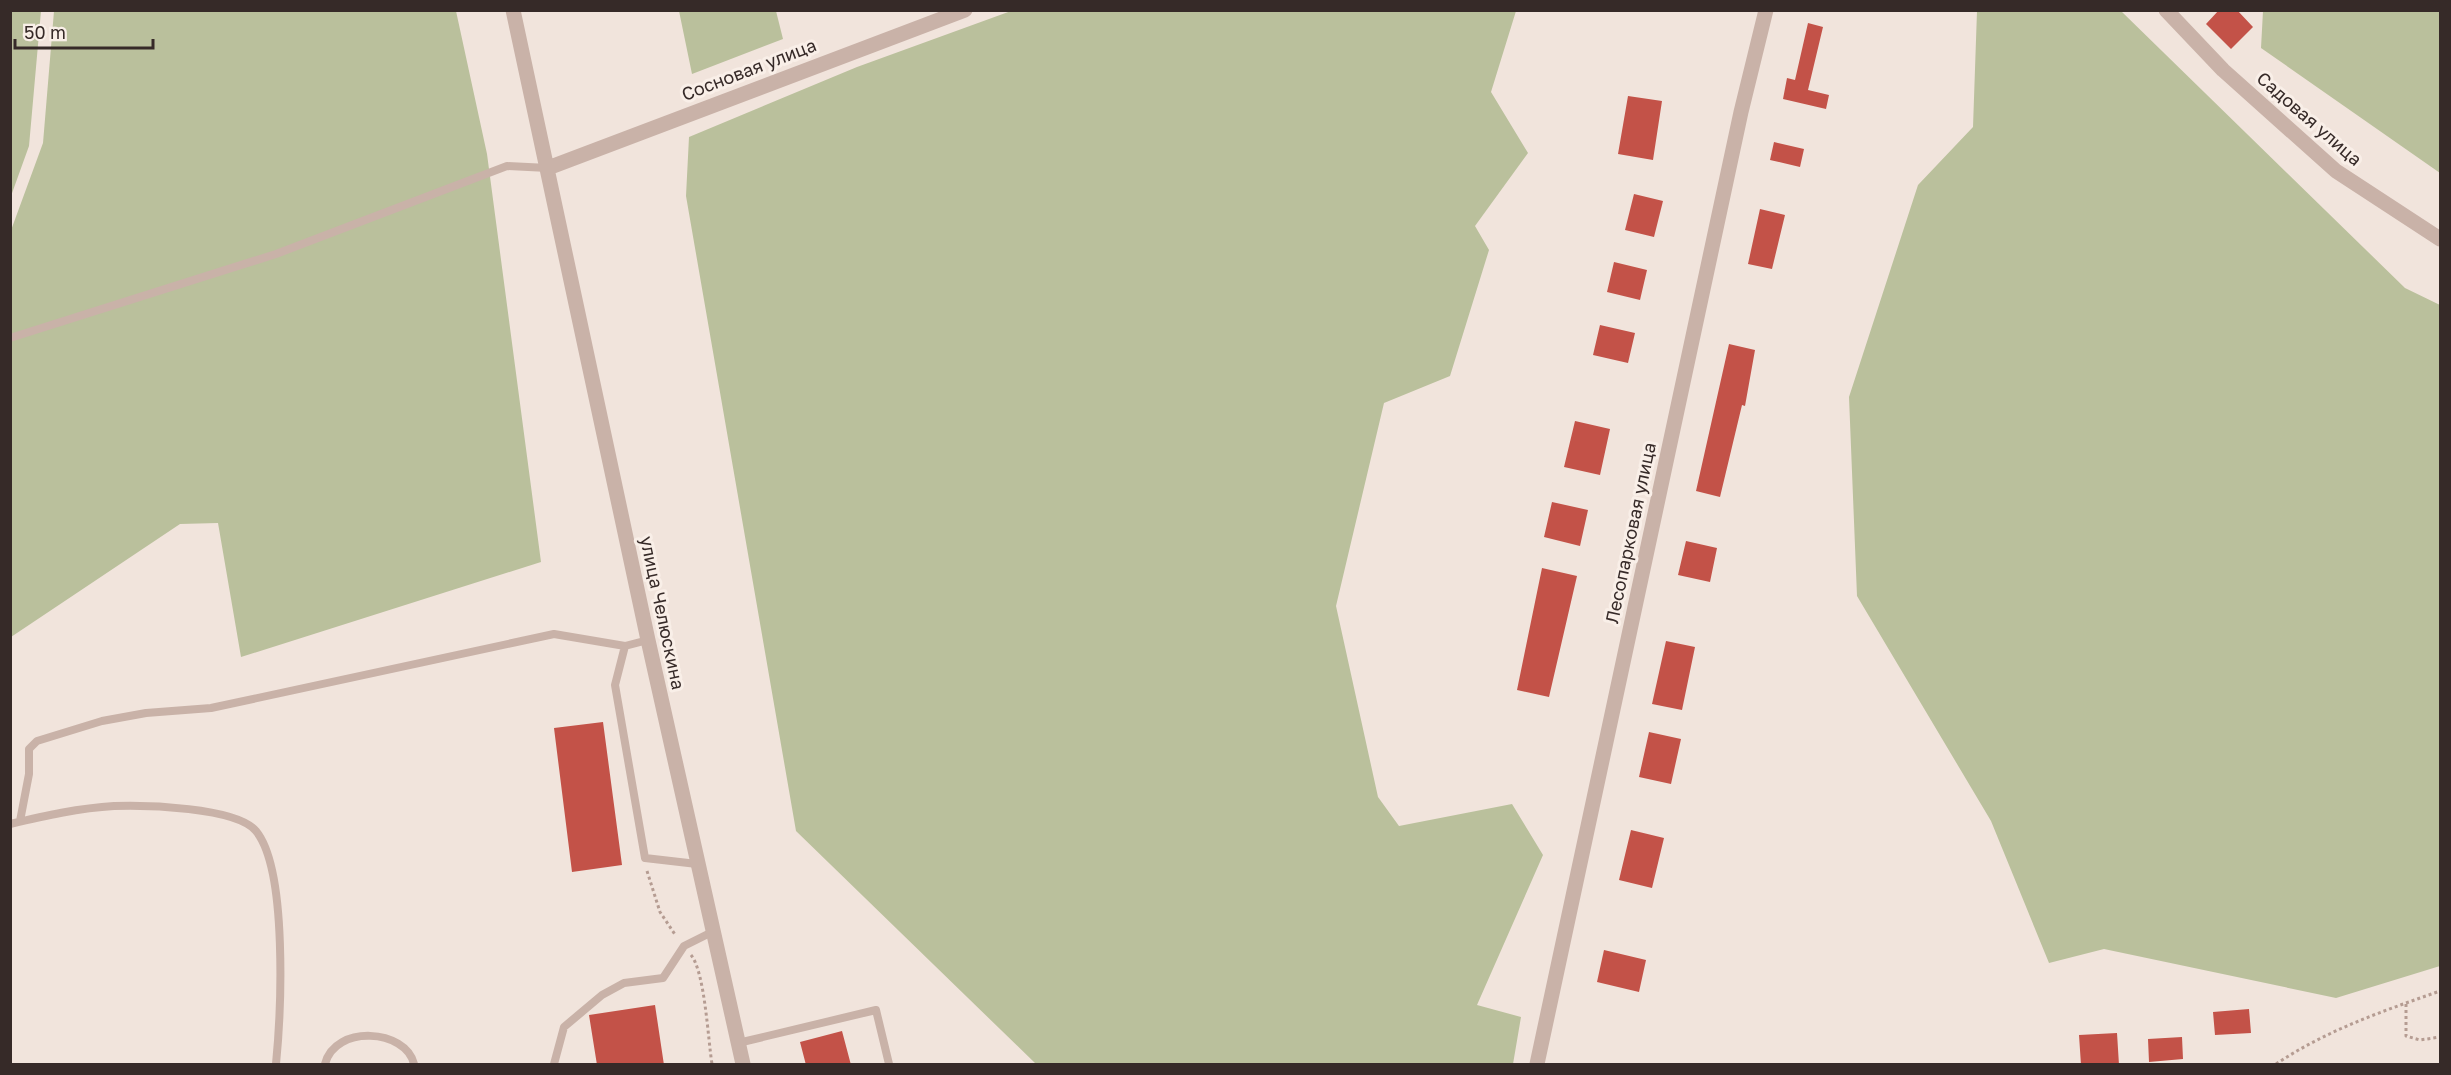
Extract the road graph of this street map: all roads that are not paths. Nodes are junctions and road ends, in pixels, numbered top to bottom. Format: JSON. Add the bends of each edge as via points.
{"nodes":[{"id":1,"x":513,"y":10,"type":"edge"},
{"id":2,"x":966,"y":10,"type":"edge"},
{"id":3,"x":1766,"y":10,"type":"edge"},
{"id":4,"x":2166,"y":10,"type":"edge"},
{"id":5,"x":548,"y":168,"type":"junction"},
{"id":6,"x":2440,"y":239,"type":"edge"},
{"id":7,"x":10,"y":338,"type":"edge"},
{"id":8,"x":648,"y":640,"type":"junction"},
{"id":9,"x":626,"y":646,"type":"junction"},
{"id":10,"x":20,"y":822,"type":"junction"},
{"id":11,"x":10,"y":824,"type":"edge"},
{"id":12,"x":697,"y":864,"type":"junction"},
{"id":13,"x":712,"y":932,"type":"junction"},
{"id":14,"x":738,"y":1043,"type":"junction"},
{"id":15,"x":276,"y":1065,"type":"edge"},
{"id":16,"x":325,"y":1065,"type":"edge"},
{"id":17,"x":414,"y":1065,"type":"edge"},
{"id":18,"x":554,"y":1065,"type":"edge"},
{"id":19,"x":743,"y":1065,"type":"edge"},
{"id":20,"x":889,"y":1065,"type":"edge"},
{"id":21,"x":1538,"y":1065,"type":"edge"}],
"edges":[{"from":1,"to":5,"type":"street","name":"улица Челюскина"},
{"from":2,"to":5,"type":"street","name":"Сосновая улица"},
{"from":3,"to":21,"type":"street","name":"Лесопарковая улица","via":[[1738,123]]},
{"from":4,"to":6,"type":"street","name":"Садовая улица","via":[[2223,70],[2336,171]]},
{"from":5,"to":7,"type":"lane","via":[[507,166],[276,254]]},
{"from":5,"to":8,"type":"street","name":"улица Челюскина"},
{"from":8,"to":9,"type":"lane"},
{"from":8,"to":12,"type":"street","name":"улица Челюскина"},
{"from":9,"to":10,"type":"lane","via":[[554,634],[211,708],[135,715],[55,734],[28,749],[29,774]]},
{"from":9,"to":12,"type":"lane","via":[[615,685],[645,858]]},
{"from":10,"to":11,"type":"lane"},
{"from":10,"to":15,"type":"lane","via":[[114,806],[174,808],[225,814],[255,830],[272,866],[278,922],[281,1019]]},
{"from":12,"to":13,"type":"street","name":"улица Челюскина"},
{"from":13,"to":14,"type":"street","name":"улица Челюскина"},
{"from":13,"to":18,"type":"lane","via":[[684,946],[663,978],[624,983],[602,995],[564,1027]]},
{"from":14,"to":19,"type":"street","name":"улица Челюскина"},
{"from":14,"to":20,"type":"lane","via":[[876,1010]]},
{"from":16,"to":17,"type":"lane","via":[[328,1053],[343,1040],[366,1035],[392,1040],[413,1058]]}]}
